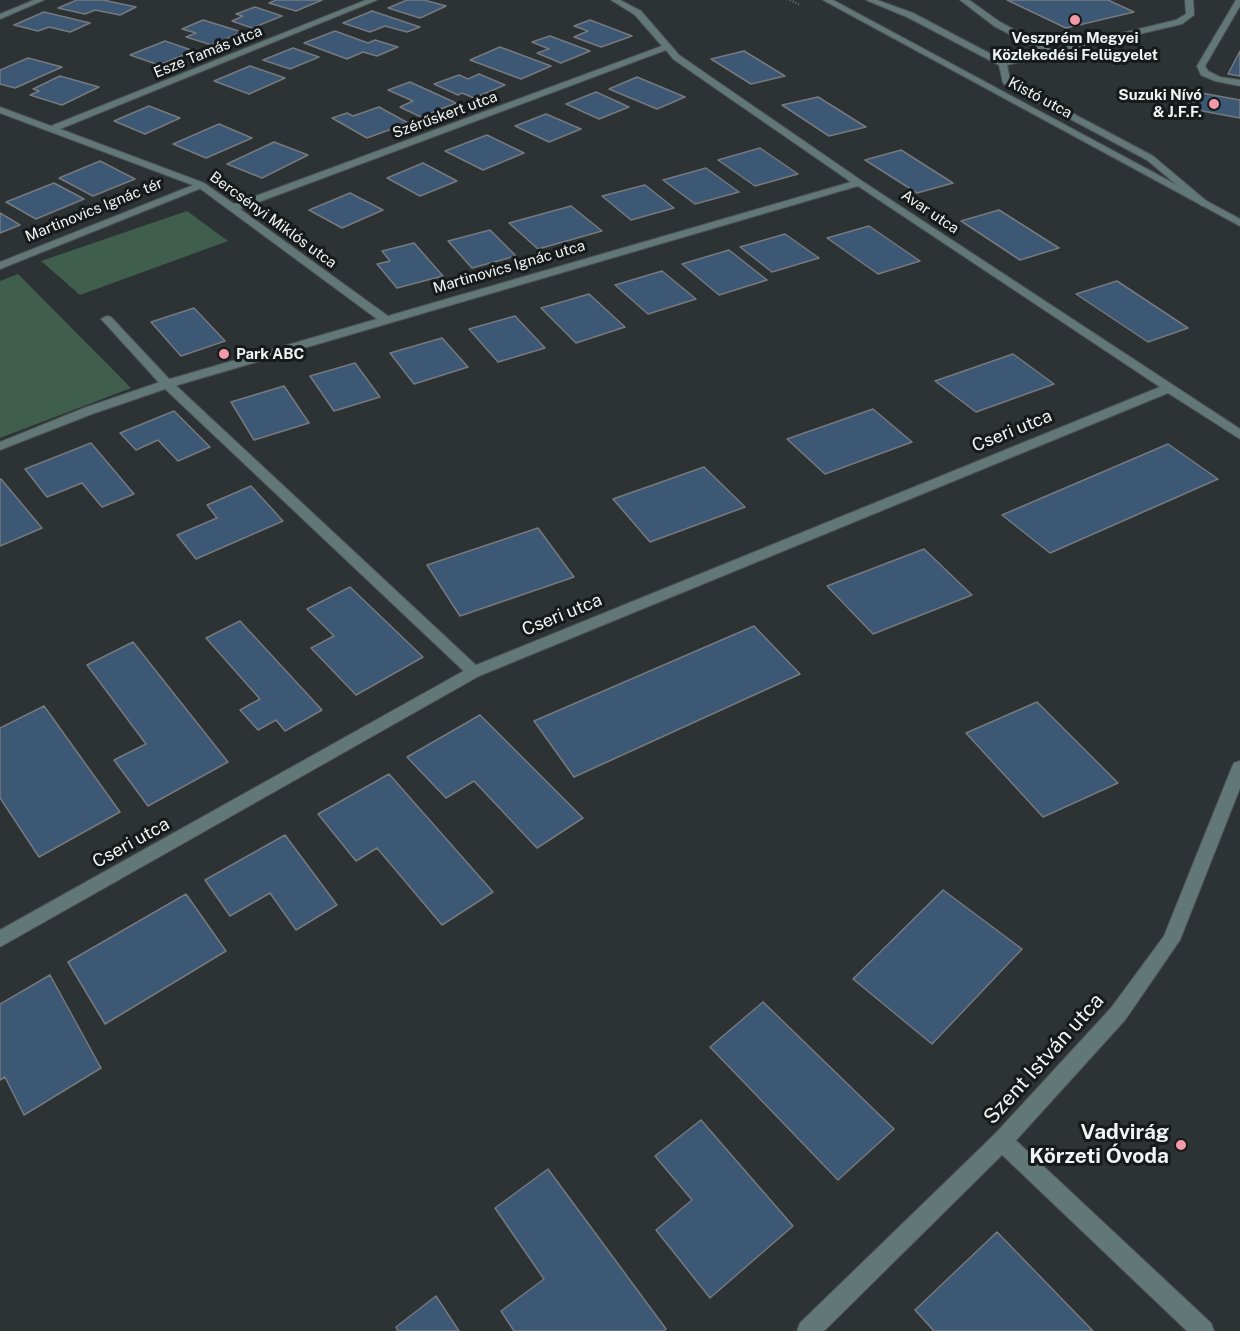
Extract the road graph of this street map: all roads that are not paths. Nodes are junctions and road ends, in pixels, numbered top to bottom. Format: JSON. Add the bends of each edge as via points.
{"nodes":[{"id":1,"x":40,"y":0,"type":"edge"},
{"id":2,"x":373,"y":0,"type":"edge"},
{"id":3,"x":615,"y":0,"type":"edge"},
{"id":4,"x":827,"y":0,"type":"edge"},
{"id":5,"x":870,"y":0,"type":"edge"},
{"id":6,"x":964,"y":0,"type":"edge"},
{"id":7,"x":1189,"y":0,"type":"edge"},
{"id":8,"x":1240,"y":0,"type":"edge"},
{"id":9,"x":0,"y":17,"type":"edge"},
{"id":10,"x":667,"y":47,"type":"junction"},
{"id":11,"x":1052,"y":53,"type":"junction"},
{"id":12,"x":1003,"y":64,"type":"junction"},
{"id":13,"x":1240,"y":83,"type":"edge"},
{"id":14,"x":0,"y":110,"type":"edge"},
{"id":15,"x":52,"y":129,"type":"junction"},
{"id":16,"x":859,"y":183,"type":"junction"},
{"id":17,"x":201,"y":185,"type":"junction"},
{"id":18,"x":1205,"y":204,"type":"junction"},
{"id":19,"x":233,"y":208,"type":"junction"},
{"id":20,"x":1240,"y":223,"type":"edge"},
{"id":21,"x":0,"y":266,"type":"edge"},
{"id":22,"x":107,"y":319,"type":"dead end"},
{"id":23,"x":384,"y":319,"type":"junction"},
{"id":24,"x":167,"y":384,"type":"junction"},
{"id":25,"x":1169,"y":388,"type":"junction"},
{"id":26,"x":1240,"y":435,"type":"edge"},
{"id":27,"x":0,"y":446,"type":"edge"},
{"id":28,"x":474,"y":672,"type":"junction"},
{"id":29,"x":1240,"y":767,"type":"edge"},
{"id":30,"x":0,"y":939,"type":"edge"},
{"id":31,"x":1002,"y":1141,"type":"junction"},
{"id":32,"x":808,"y":1331,"type":"edge"},
{"id":33,"x":1203,"y":1331,"type":"edge"}],
"edges":[{"from":1,"to":9,"type":"street"},
{"from":2,"to":15,"type":"street","name":"Esze Tamás utca"},
{"from":3,"to":10,"type":"street","name":"Avar utca","via":[[638,13]]},
{"from":4,"to":18,"type":"street","name":"Kistó utca"},
{"from":5,"to":12,"type":"street","via":[[910,15]]},
{"from":6,"to":11,"type":"street","via":[[997,24]]},
{"from":7,"to":11,"type":"street","via":[[1190,15],[1179,22]]},
{"from":8,"to":13,"type":"street","via":[[1201,66],[1204,73]]},
{"from":10,"to":16,"type":"street","name":"Avar utca"},
{"from":10,"to":19,"type":"street","name":"Szérűskert utca"},
{"from":11,"to":12,"type":"street"},
{"from":12,"to":18,"type":"street","via":[[1006,81],[1150,158]]},
{"from":14,"to":15,"type":"street","name":"Bercsényi Miklós utca"},
{"from":15,"to":17,"type":"street","name":"Bercsényi Miklós utca"},
{"from":16,"to":23,"type":"street","name":"Martinovics Ignác utca"},
{"from":16,"to":25,"type":"street","name":"Avar utca"},
{"from":17,"to":19,"type":"street","name":"Bercsényi Miklós utca"},
{"from":17,"to":21,"type":"street","name":"Martinovics Ignác tér"},
{"from":18,"to":20,"type":"street","name":"Kistó utca"},
{"from":19,"to":23,"type":"street","name":"Bercsényi Miklós utca"},
{"from":22,"to":24,"type":"street"},
{"from":23,"to":24,"type":"street","name":"Martinovics Ignác utca"},
{"from":24,"to":27,"type":"street"},
{"from":24,"to":28,"type":"street"},
{"from":25,"to":26,"type":"street","name":"Avar utca"},
{"from":25,"to":28,"type":"street","name":"Cseri utca"},
{"from":28,"to":30,"type":"street","name":"Cseri utca"},
{"from":29,"to":31,"type":"street","name":"Szent István utca","via":[[1171,940],[1118,1014]]},
{"from":31,"to":32,"type":"street","name":"Szent István utca"},
{"from":31,"to":33,"type":"street"}]}
